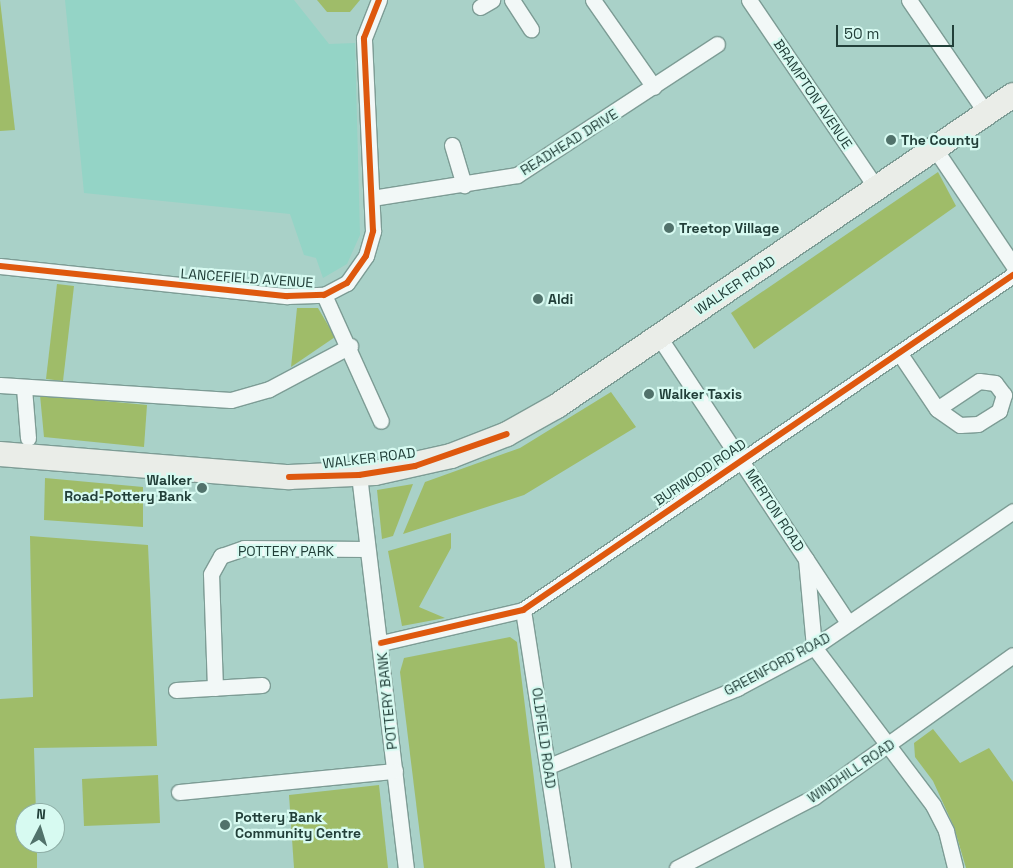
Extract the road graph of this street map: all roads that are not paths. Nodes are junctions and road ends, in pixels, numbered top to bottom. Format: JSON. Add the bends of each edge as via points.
{"nodes":[{"id":1,"x":379,"y":0,"type":"edge"},
{"id":2,"x":512,"y":0,"type":"edge"},
{"id":3,"x":593,"y":0,"type":"edge"},
{"id":4,"x":749,"y":0,"type":"edge"},
{"id":5,"x":909,"y":0,"type":"edge"},
{"id":6,"x":531,"y":28,"type":"dead end"},
{"id":7,"x":717,"y":44,"type":"dead end"},
{"id":8,"x":654,"y":87,"type":"junction"},
{"id":9,"x":1013,"y":95,"type":"edge"},
{"id":10,"x":986,"y":113,"type":"junction"},
{"id":11,"x":452,"y":145,"type":"dead end"},
{"id":12,"x":935,"y":149,"type":"junction"},
{"id":13,"x":464,"y":185,"type":"junction"},
{"id":14,"x":877,"y":189,"type":"junction"},
{"id":15,"x":372,"y":198,"type":"junction"},
{"id":16,"x":1013,"y":265,"type":"edge"},
{"id":17,"x":0,"y":266,"type":"edge"},
{"id":18,"x":1013,"y":275,"type":"edge"},
{"id":19,"x":324,"y":295,"type":"junction"},
{"id":20,"x":659,"y":338,"type":"junction"},
{"id":21,"x":350,"y":346,"type":"junction"},
{"id":22,"x":900,"y":354,"type":"junction"},
{"id":23,"x":0,"y":385,"type":"edge"},
{"id":24,"x":24,"y":388,"type":"junction"},
{"id":25,"x":937,"y":409,"type":"dead end"},
{"id":26,"x":381,"y":421,"type":"dead end"},
{"id":27,"x":28,"y":438,"type":"dead end"},
{"id":28,"x":0,"y":454,"type":"edge"},
{"id":29,"x":741,"y":459,"type":"junction"},
{"id":30,"x":359,"y":475,"type":"junction"},
{"id":31,"x":1013,"y":511,"type":"edge"},
{"id":32,"x":367,"y":549,"type":"junction"},
{"id":33,"x":806,"y":559,"type":"junction"},
{"id":34,"x":522,"y":610,"type":"junction"},
{"id":35,"x":848,"y":623,"type":"junction"},
{"id":36,"x":381,"y":643,"type":"junction"},
{"id":37,"x":814,"y":647,"type":"junction"},
{"id":38,"x":1013,"y":655,"type":"edge"},
{"id":39,"x":262,"y":684,"type":"dead end"},
{"id":40,"x":215,"y":688,"type":"junction"},
{"id":41,"x":176,"y":690,"type":"dead end"},
{"id":42,"x":891,"y":745,"type":"junction"},
{"id":43,"x":549,"y":766,"type":"junction"},
{"id":44,"x":395,"y":771,"type":"junction"},
{"id":45,"x":179,"y":792,"type":"dead end"},
{"id":46,"x":406,"y":868,"type":"edge"},
{"id":47,"x":563,"y":868,"type":"edge"},
{"id":48,"x":678,"y":868,"type":"edge"},
{"id":49,"x":955,"y":868,"type":"edge"}],
"edges":[{"from":1,"to":15,"type":"street","name":"LANCEFIELD AVENUE","via":[[364,38]]},
{"from":2,"to":6,"type":"street"},
{"from":3,"to":8,"type":"street"},
{"from":4,"to":14,"type":"street","name":"BRAMPTON AVENUE"},
{"from":5,"to":10,"type":"street"},
{"from":7,"to":8,"type":"street","name":"READHEAD DRIVE"},
{"from":8,"to":13,"type":"street","name":"READHEAD DRIVE","via":[[529,170]]},
{"from":9,"to":10,"type":"main road","name":"WALKER ROAD"},
{"from":10,"to":12,"type":"main road","name":"WALKER ROAD"},
{"from":11,"to":13,"type":"street"},
{"from":12,"to":14,"type":"main road","name":"WALKER ROAD"},
{"from":12,"to":16,"type":"street"},
{"from":13,"to":15,"type":"street","name":"READHEAD DRIVE"},
{"from":14,"to":20,"type":"main road","name":"WALKER ROAD"},
{"from":15,"to":19,"type":"street","name":"LANCEFIELD AVENUE","via":[[373,231],[366,256],[347,283]]},
{"from":17,"to":19,"type":"street","name":"LANCEFIELD AVENUE","via":[[287,296]]},
{"from":18,"to":22,"type":"street","name":"BURWOOD ROAD"},
{"from":19,"to":21,"type":"street"},
{"from":20,"to":29,"type":"street","name":"MERTON ROAD"},
{"from":20,"to":30,"type":"main road","name":"WALKER ROAD","via":[[558,406],[507,434],[426,464]]},
{"from":21,"to":24,"type":"street","via":[[269,389],[231,400]]},
{"from":21,"to":26,"type":"street"},
{"from":22,"to":25,"type":"street"},
{"from":22,"to":29,"type":"street","name":"BURWOOD ROAD"},
{"from":23,"to":24,"type":"street"},
{"from":24,"to":27,"type":"street"},
{"from":28,"to":30,"type":"main road","name":"WALKER ROAD","via":[[238,475]]},
{"from":29,"to":33,"type":"street","name":"MERTON ROAD"},
{"from":29,"to":34,"type":"street","name":"BURWOOD ROAD"},
{"from":30,"to":32,"type":"street","name":"POTTERY BANK"},
{"from":31,"to":35,"type":"street","name":"GREENFORD ROAD"},
{"from":32,"to":36,"type":"street","name":"POTTERY BANK"},
{"from":32,"to":40,"type":"street","name":"POTTERY PARK","via":[[244,548],[221,556],[211,574]]},
{"from":33,"to":35,"type":"street","name":"MERTON ROAD"},
{"from":33,"to":37,"type":"street","name":"MERTON ROAD"},
{"from":34,"to":36,"type":"street","name":"BURWOOD ROAD"},
{"from":34,"to":43,"type":"street","name":"OLDFIELD ROAD"},
{"from":35,"to":37,"type":"street","name":"GREENFORD ROAD"},
{"from":36,"to":44,"type":"street","name":"POTTERY BANK"},
{"from":37,"to":42,"type":"street"},
{"from":37,"to":43,"type":"street","name":"GREENFORD ROAD","via":[[737,688]]},
{"from":38,"to":42,"type":"street","name":"WINDHILL ROAD"},
{"from":39,"to":40,"type":"street"},
{"from":40,"to":41,"type":"street"},
{"from":42,"to":48,"type":"street","name":"WINDHILL ROAD","via":[[782,816]]},
{"from":42,"to":49,"type":"street","via":[[940,820]]},
{"from":43,"to":47,"type":"street","name":"OLDFIELD ROAD"},
{"from":44,"to":45,"type":"street"},
{"from":44,"to":46,"type":"street","name":"POTTERY BANK"}]}
